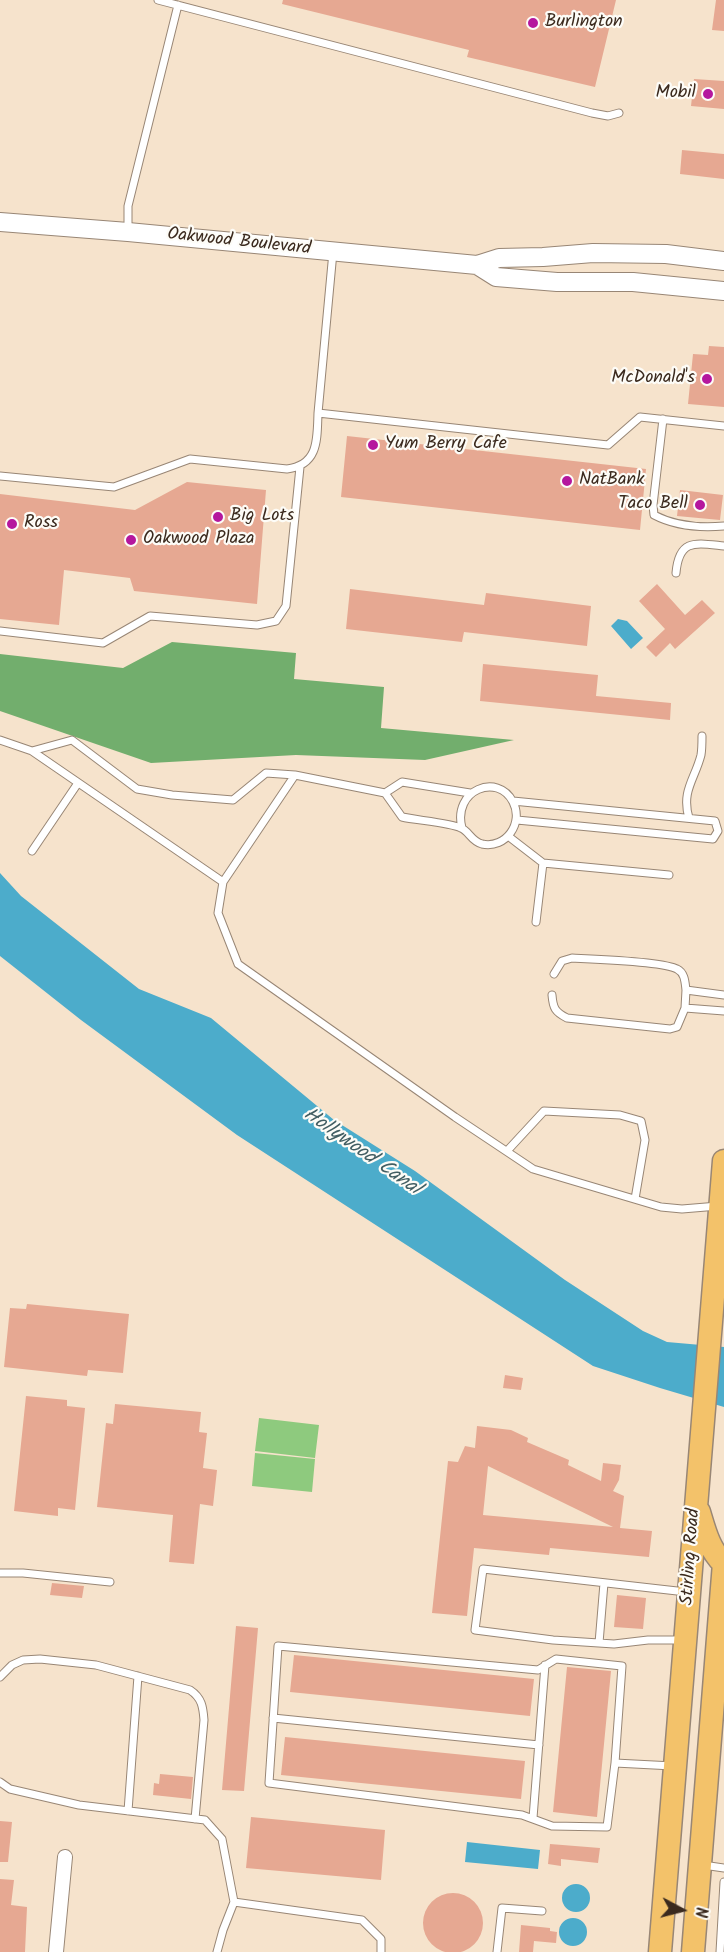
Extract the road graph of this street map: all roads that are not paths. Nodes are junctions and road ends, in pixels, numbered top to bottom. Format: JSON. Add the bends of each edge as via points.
{"nodes":[{"id":1,"x":158,"y":0,"type":"edge"},
{"id":2,"x":178,"y":5,"type":"junction"},
{"id":3,"x":619,"y":113,"type":"dead end"},
{"id":4,"x":0,"y":222,"type":"edge"},
{"id":5,"x":128,"y":232,"type":"junction"},
{"id":6,"x":333,"y":252,"type":"junction"},
{"id":7,"x":724,"y":261,"type":"edge"},
{"id":8,"x":477,"y":265,"type":"junction"},
{"id":9,"x":724,"y":291,"type":"edge"},
{"id":10,"x":318,"y":413,"type":"junction"},
{"id":11,"x":663,"y":419,"type":"junction"},
{"id":12,"x":724,"y":426,"type":"edge"},
{"id":13,"x":300,"y":467,"type":"junction"},
{"id":14,"x":0,"y":476,"type":"edge"},
{"id":15,"x":724,"y":526,"type":"edge"},
{"id":16,"x":724,"y":546,"type":"edge"},
{"id":17,"x":676,"y":573,"type":"dead end"},
{"id":18,"x":0,"y":631,"type":"edge"},
{"id":19,"x":702,"y":736,"type":"dead end"},
{"id":20,"x":0,"y":740,"type":"edge"},
{"id":21,"x":32,"y":751,"type":"junction"},
{"id":22,"x":295,"y":775,"type":"junction"},
{"id":23,"x":78,"y":783,"type":"junction"},
{"id":24,"x":385,"y":793,"type":"junction"},
{"id":25,"x":470,"y":793,"type":"junction"},
{"id":26,"x":513,"y":801,"type":"junction"},
{"id":27,"x":689,"y":818,"type":"junction"},
{"id":28,"x":517,"y":820,"type":"junction"},
{"id":29,"x":462,"y":828,"type":"junction"},
{"id":30,"x":721,"y":831,"type":"edge"},
{"id":31,"x":508,"y":836,"type":"junction"},
{"id":32,"x":32,"y":851,"type":"dead end"},
{"id":33,"x":543,"y":862,"type":"junction"},
{"id":34,"x":669,"y":875,"type":"dead end"},
{"id":35,"x":223,"y":882,"type":"junction"},
{"id":36,"x":536,"y":922,"type":"dead end"},
{"id":37,"x":555,"y":974,"type":"dead end"},
{"id":38,"x":686,"y":990,"type":"junction"},
{"id":39,"x":552,"y":995,"type":"dead end"},
{"id":40,"x":724,"y":995,"type":"edge"},
{"id":41,"x":685,"y":1008,"type":"junction"},
{"id":42,"x":724,"y":1011,"type":"edge"},
{"id":43,"x":507,"y":1151,"type":"junction"},
{"id":44,"x":724,"y":1161,"type":"edge"},
{"id":45,"x":635,"y":1199,"type":"junction"},
{"id":46,"x":722,"y":1202,"type":"edge"},
{"id":47,"x":696,"y":1502,"type":"junction"},
{"id":48,"x":724,"y":1563,"type":"edge"},
{"id":49,"x":0,"y":1573,"type":"edge"},
{"id":50,"x":110,"y":1582,"type":"dead end"},
{"id":51,"x":604,"y":1583,"type":"junction"},
{"id":52,"x":689,"y":1593,"type":"junction"},
{"id":53,"x":685,"y":1640,"type":"junction"},
{"id":54,"x":599,"y":1643,"type":"junction"},
{"id":55,"x":717,"y":1655,"type":"junction"},
{"id":56,"x":546,"y":1665,"type":"junction"},
{"id":57,"x":138,"y":1676,"type":"junction"},
{"id":58,"x":0,"y":1677,"type":"edge"},
{"id":59,"x":273,"y":1718,"type":"junction"},
{"id":60,"x":539,"y":1745,"type":"junction"},
{"id":61,"x":615,"y":1763,"type":"junction"},
{"id":62,"x":675,"y":1767,"type":"junction"},
{"id":63,"x":0,"y":1782,"type":"edge"},
{"id":64,"x":128,"y":1810,"type":"junction"},
{"id":65,"x":195,"y":1818,"type":"junction"},
{"id":66,"x":532,"y":1818,"type":"junction"},
{"id":67,"x":65,"y":1857,"type":"dead end"},
{"id":68,"x":701,"y":1865,"type":"junction"},
{"id":69,"x":724,"y":1868,"type":"edge"},
{"id":70,"x":724,"y":1882,"type":"edge"},
{"id":71,"x":234,"y":1902,"type":"junction"},
{"id":72,"x":542,"y":1911,"type":"dead end"},
{"id":73,"x":56,"y":1952,"type":"edge"},
{"id":74,"x":217,"y":1952,"type":"edge"},
{"id":75,"x":381,"y":1952,"type":"edge"},
{"id":76,"x":497,"y":1952,"type":"edge"},
{"id":77,"x":660,"y":1952,"type":"edge"},
{"id":78,"x":693,"y":1952,"type":"edge"},
{"id":79,"x":720,"y":1952,"type":"edge"}],
"edges":[{"from":1,"to":2,"type":"lane"},
{"from":2,"to":3,"type":"lane","via":[[592,113]]},
{"from":2,"to":5,"type":"lane","via":[[128,206]]},
{"from":4,"to":5,"type":"street","name":"Oakwood Boulevard"},
{"from":5,"to":6,"type":"street","name":"Oakwood Boulevard"},
{"from":6,"to":8,"type":"street","name":"Oakwood Boulevard"},
{"from":6,"to":10,"type":"lane"},
{"from":7,"to":8,"type":"street","name":"Oakwood Boulevard","via":[[666,254],[593,253],[499,258]]},
{"from":8,"to":9,"type":"street","name":"Oakwood Boulevard","via":[[496,277],[633,282]]},
{"from":10,"to":11,"type":"lane","via":[[608,445],[640,417]]},
{"from":10,"to":13,"type":"lane","via":[[313,453]]},
{"from":11,"to":12,"type":"lane"},
{"from":11,"to":15,"type":"lane","via":[[654,515],[669,523]]},
{"from":13,"to":14,"type":"lane","via":[[190,459],[114,487]]},
{"from":13,"to":18,"type":"lane","via":[[286,606],[276,621],[257,626],[150,616],[103,643]]},
{"from":16,"to":17,"type":"lane","via":[[688,545],[680,553]]},
{"from":19,"to":27,"type":"lane","via":[[701,754],[687,792]]},
{"from":20,"to":21,"type":"lane"},
{"from":21,"to":22,"type":"lane","via":[[72,740],[137,789],[172,795],[233,800],[266,773]]},
{"from":21,"to":23,"type":"lane"},
{"from":22,"to":24,"type":"lane"},
{"from":22,"to":35,"type":"lane"},
{"from":23,"to":32,"type":"lane"},
{"from":23,"to":35,"type":"lane"},
{"from":24,"to":25,"type":"lane","via":[[402,782]]},
{"from":24,"to":29,"type":"lane","via":[[402,818]]},
{"from":25,"to":26,"type":"lane","via":[[489,787],[507,793]]},
{"from":25,"to":29,"type":"lane","via":[[460,810]]},
{"from":26,"to":27,"type":"lane"},
{"from":26,"to":28,"type":"lane"},
{"from":27,"to":30,"type":"lane","via":[[715,821]]},
{"from":28,"to":30,"type":"lane","via":[[713,839]]},
{"from":28,"to":31,"type":"lane"},
{"from":29,"to":31,"type":"lane","via":[[483,844]]},
{"from":31,"to":33,"type":"lane"},
{"from":33,"to":34,"type":"lane"},
{"from":33,"to":36,"type":"lane"},
{"from":35,"to":43,"type":"lane","via":[[218,913],[238,964]]},
{"from":37,"to":38,"type":"lane","via":[[562,961],[573,958],[663,965],[678,969],[685,977]]},
{"from":38,"to":40,"type":"lane"},
{"from":38,"to":41,"type":"lane"},
{"from":39,"to":41,"type":"lane","via":[[552,1006],[567,1018],[670,1029],[677,1027]]},
{"from":41,"to":42,"type":"lane"},
{"from":43,"to":45,"type":"lane","via":[[533,1169]]},
{"from":43,"to":45,"type":"lane","via":[[544,1111],[620,1115],[641,1121],[645,1140]]},
{"from":44,"to":46,"type":"main road","name":"Stirling Road"},
{"from":45,"to":46,"type":"lane","via":[[661,1208],[682,1209]]},
{"from":46,"to":47,"type":"main road","name":"Stirling Road"},
{"from":47,"to":48,"type":"main road","via":[[706,1537]]},
{"from":47,"to":52,"type":"main road","name":"Stirling Road"},
{"from":48,"to":55,"type":"main road","name":"Stirling Road"},
{"from":49,"to":50,"type":"lane"},
{"from":51,"to":52,"type":"lane"},
{"from":51,"to":54,"type":"lane"},
{"from":51,"to":54,"type":"lane","via":[[483,1569],[476,1630]]},
{"from":52,"to":53,"type":"main road","name":"Stirling Road"},
{"from":52,"to":55,"type":"main road"},
{"from":53,"to":54,"type":"lane"},
{"from":53,"to":62,"type":"main road","name":"Stirling Road"},
{"from":55,"to":68,"type":"main road","name":"Stirling Road"},
{"from":56,"to":59,"type":"lane","via":[[538,1670],[278,1646]]},
{"from":56,"to":60,"type":"lane"},
{"from":56,"to":61,"type":"lane","via":[[556,1659],[622,1666]]},
{"from":57,"to":58,"type":"lane","via":[[96,1665],[40,1659],[23,1660]]},
{"from":57,"to":64,"type":"lane"},
{"from":57,"to":65,"type":"lane","via":[[199,1696],[204,1720]]},
{"from":59,"to":60,"type":"lane"},
{"from":59,"to":66,"type":"lane","via":[[269,1783]]},
{"from":60,"to":66,"type":"lane"},
{"from":61,"to":62,"type":"lane"},
{"from":61,"to":66,"type":"lane","via":[[607,1827],[552,1826]]},
{"from":62,"to":77,"type":"main road","name":"Stirling Road"},
{"from":63,"to":64,"type":"lane","via":[[10,1789],[79,1805]]},
{"from":64,"to":65,"type":"lane"},
{"from":65,"to":71,"type":"lane","via":[[204,1820],[222,1839]]},
{"from":67,"to":73,"type":"street"},
{"from":68,"to":69,"type":"lane"},
{"from":68,"to":78,"type":"main road","name":"Stirling Road"},
{"from":70,"to":79,"type":"lane"},
{"from":71,"to":74,"type":"lane"},
{"from":71,"to":75,"type":"lane","via":[[362,1920],[381,1939]]},
{"from":72,"to":76,"type":"lane","via":[[502,1908]]}]}
